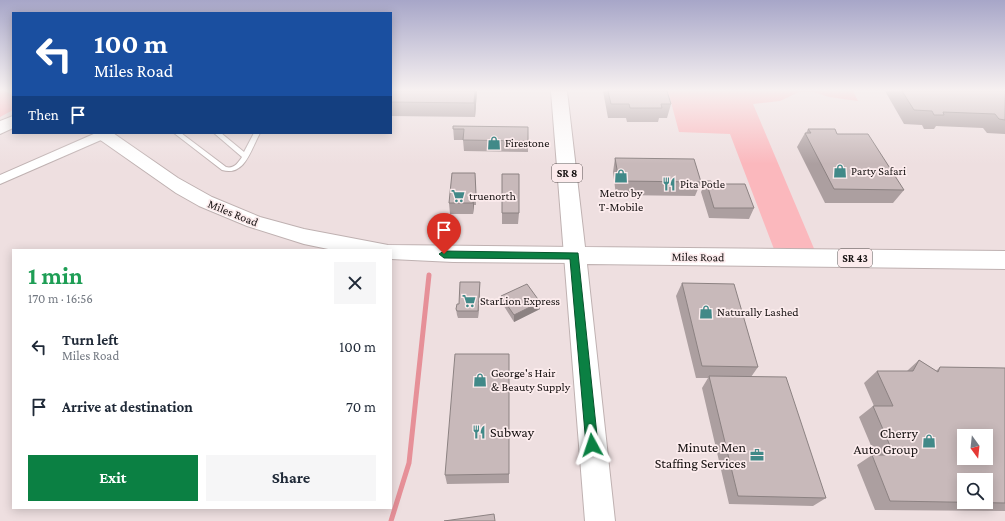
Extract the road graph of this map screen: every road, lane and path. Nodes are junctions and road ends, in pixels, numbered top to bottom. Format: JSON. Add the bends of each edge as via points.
{"nodes":[{"id":1,"x":10,"y":115,"type":"edge"},
{"id":2,"x":561,"y":115,"type":"edge"},
{"id":3,"x":0,"y":120,"type":"edge"},
{"id":4,"x":12,"y":122,"type":"edge"},
{"id":5,"x":0,"y":128,"type":"edge"},
{"id":6,"x":103,"y":134,"type":"edge"},
{"id":7,"x":106,"y":134,"type":"edge"},
{"id":8,"x":178,"y":134,"type":"edge"},
{"id":9,"x":218,"y":134,"type":"edge"},
{"id":10,"x":255,"y":135,"type":"edge"},
{"id":11,"x":245,"y":156,"type":"junction"},
{"id":12,"x":0,"y":180,"type":"edge"},
{"id":13,"x":357,"y":248,"type":"edge"},
{"id":14,"x":370,"y":249,"type":"edge"},
{"id":15,"x":392,"y":251,"type":"edge"},
{"id":16,"x":574,"y":255,"type":"junction"},
{"id":17,"x":1005,"y":260,"type":"edge"},
{"id":18,"x":600,"y":521,"type":"edge"}],
"edges":[{"from":1,"to":3,"type":"main road"},
{"from":2,"to":16,"type":"main road","number":"SR 8"},
{"from":4,"to":5,"type":"main road"},
{"from":6,"to":12,"type":"street"},
{"from":7,"to":13,"type":"main road","name":"Miles Road","via":[[170,181],[212,205],[278,230]]},
{"from":8,"to":11,"type":"lane","via":[[224,169],[236,169]]},
{"from":9,"to":11,"type":"lane"},
{"from":10,"to":11,"type":"lane"},
{"from":13,"to":14,"type":"main road","name":"Miles Road"},
{"from":15,"to":16,"type":"main road","name":"Miles Road"},
{"from":16,"to":17,"type":"main road","name":"Miles Road","number":"SR 43"},
{"from":16,"to":18,"type":"main road","number":"SR 8"}]}
